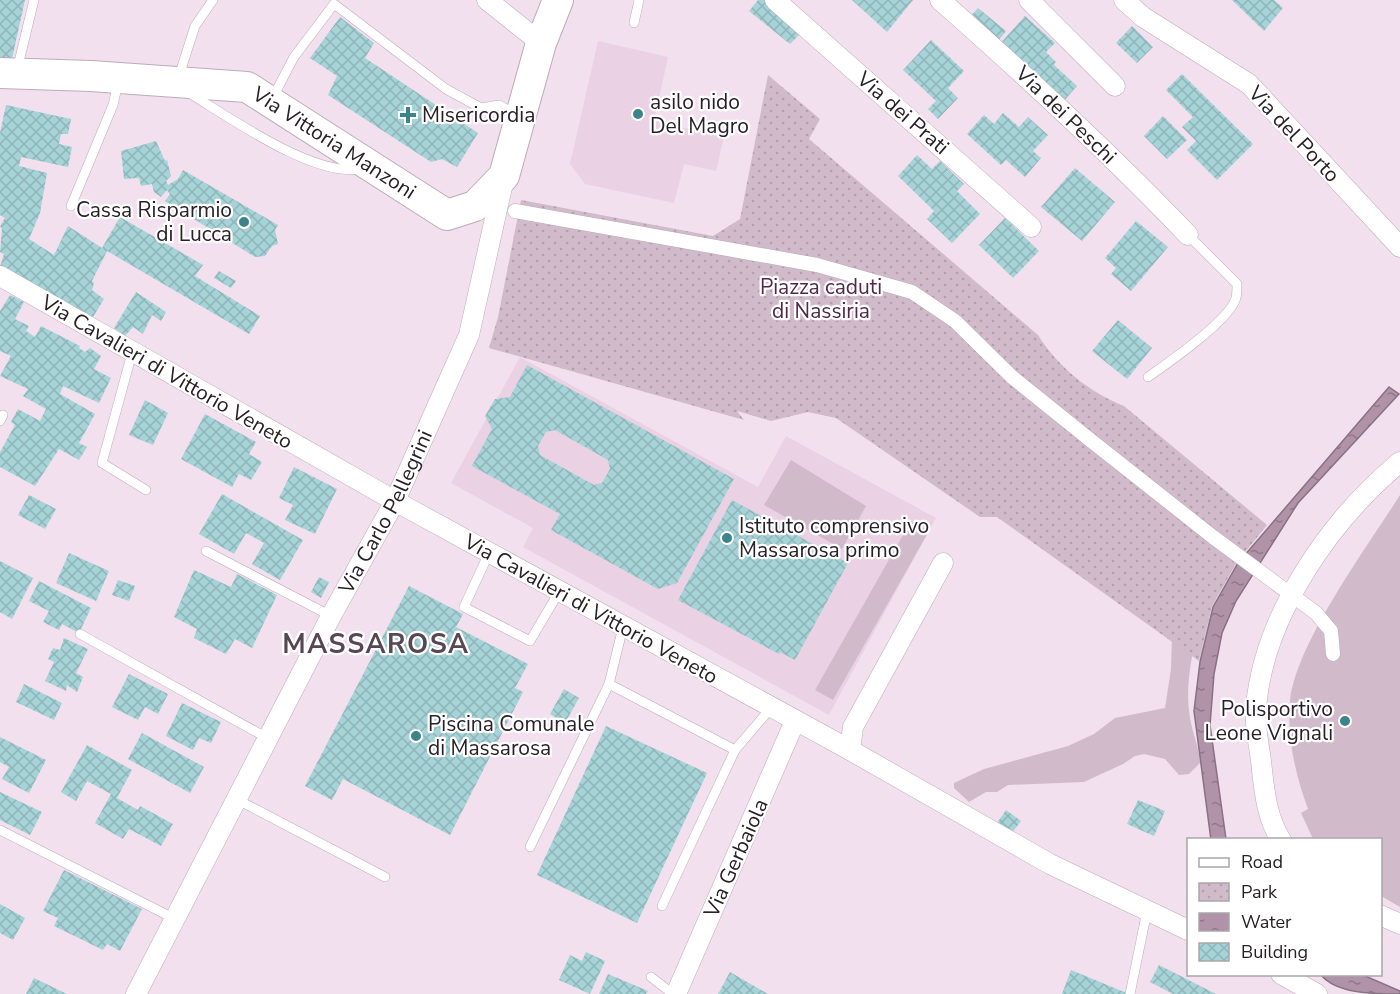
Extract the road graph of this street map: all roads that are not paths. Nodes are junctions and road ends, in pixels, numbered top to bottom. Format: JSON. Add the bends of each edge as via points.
{"nodes":[{"id":1,"x":34,"y":0,"type":"edge"},
{"id":2,"x":213,"y":0,"type":"edge"},
{"id":3,"x":488,"y":0,"type":"edge"},
{"id":4,"x":558,"y":0,"type":"edge"},
{"id":5,"x":639,"y":0,"type":"edge"},
{"id":6,"x":775,"y":0,"type":"edge"},
{"id":7,"x":940,"y":0,"type":"edge"},
{"id":8,"x":1029,"y":0,"type":"edge"},
{"id":9,"x":1124,"y":0,"type":"edge"},
{"id":10,"x":1139,"y":9,"type":"edge"},
{"id":11,"x":634,"y":23,"type":"dead end"},
{"id":12,"x":541,"y":43,"type":"junction"},
{"id":13,"x":8,"y":73,"type":"edge"},
{"id":14,"x":120,"y":78,"type":"junction"},
{"id":15,"x":173,"y":81,"type":"junction"},
{"id":16,"x":1115,"y":86,"type":"dead end"},
{"id":17,"x":271,"y":102,"type":"junction"},
{"id":18,"x":522,"y":118,"type":"junction"},
{"id":19,"x":371,"y":167,"type":"junction"},
{"id":20,"x":504,"y":176,"type":"junction"},
{"id":21,"x":71,"y":206,"type":"dead end"},
{"id":22,"x":515,"y":211,"type":"dead end"},
{"id":23,"x":1031,"y":227,"type":"dead end"},
{"id":24,"x":1188,"y":235,"type":"joint"},
{"id":25,"x":1400,"y":247,"type":"edge"},
{"id":26,"x":0,"y":276,"type":"edge"},
{"id":27,"x":132,"y":354,"type":"junction"},
{"id":28,"x":1148,"y":377,"type":"dead end"},
{"id":29,"x":1400,"y":462,"type":"edge"},
{"id":30,"x":146,"y":490,"type":"dead end"},
{"id":31,"x":395,"y":501,"type":"junction"},
{"id":32,"x":206,"y":551,"type":"dead end"},
{"id":33,"x":489,"y":553,"type":"junction"},
{"id":34,"x":943,"y":563,"type":"dead end"},
{"id":35,"x":559,"y":592,"type":"junction"},
{"id":36,"x":1292,"y":595,"type":"junction"},
{"id":37,"x":331,"y":616,"type":"junction"},
{"id":38,"x":623,"y":627,"type":"junction"},
{"id":39,"x":80,"y":634,"type":"dead end"},
{"id":40,"x":1333,"y":654,"type":"dead end"},
{"id":41,"x":609,"y":684,"type":"junction"},
{"id":42,"x":771,"y":708,"type":"junction"},
{"id":43,"x":795,"y":721,"type":"junction"},
{"id":44,"x":269,"y":739,"type":"junction"},
{"id":45,"x":735,"y":750,"type":"junction"},
{"id":46,"x":850,"y":750,"type":"junction"},
{"id":47,"x":236,"y":799,"type":"junction"},
{"id":48,"x":0,"y":831,"type":"edge"},
{"id":49,"x":1280,"y":838,"type":"edge"},
{"id":50,"x":530,"y":847,"type":"dead end"},
{"id":51,"x":385,"y":877,"type":"dead end"},
{"id":52,"x":662,"y":906,"type":"dead end"},
{"id":53,"x":1147,"y":911,"type":"junction"},
{"id":54,"x":1382,"y":916,"type":"edge"},
{"id":55,"x":173,"y":918,"type":"junction"},
{"id":56,"x":1400,"y":924,"type":"edge"},
{"id":57,"x":1187,"y":930,"type":"edge"},
{"id":58,"x":651,"y":976,"type":"dead end"},
{"id":59,"x":1284,"y":976,"type":"edge"},
{"id":60,"x":136,"y":994,"type":"edge"},
{"id":61,"x":675,"y":994,"type":"edge"},
{"id":62,"x":1130,"y":994,"type":"edge"},
{"id":63,"x":1317,"y":994,"type":"edge"}],
"edges":[{"from":1,"to":13,"type":"lane"},
{"from":2,"to":15,"type":"lane","via":[[195,26]]},
{"from":3,"to":12,"type":"street"},
{"from":4,"to":12,"type":"main road","name":"Via Carlo Pellegrini"},
{"from":5,"to":11,"type":"lane"},
{"from":6,"to":23,"type":"street","name":"Via dei Prati"},
{"from":7,"to":24,"type":"street","name":"Via dei Peschi","via":[[1027,77]]},
{"from":8,"to":16,"type":"street"},
{"from":9,"to":10,"type":"street","name":"Via del Porto"},
{"from":10,"to":25,"type":"street","name":"Via del Porto","via":[[1249,84]]},
{"from":12,"to":18,"type":"main road","name":"Via Carlo Pellegrini"},
{"from":13,"to":14,"type":"main road","name":"Via Vittoria Manzoni"},
{"from":14,"to":15,"type":"main road","name":"Via Vittoria Manzoni"},
{"from":14,"to":21,"type":"lane","via":[[113,105]]},
{"from":15,"to":17,"type":"main road","name":"Via Vittoria Manzoni","via":[[247,87]]},
{"from":15,"to":19,"type":"lane","via":[[247,129],[306,160],[350,171]]},
{"from":17,"to":18,"type":"lane","via":[[294,57],[333,4],[446,89],[480,108],[499,105]]},
{"from":17,"to":19,"type":"main road","name":"Via Vittoria Manzoni"},
{"from":18,"to":20,"type":"main road","name":"Via Carlo Pellegrini"},
{"from":19,"to":20,"type":"main road","name":"Via Vittoria Manzoni","via":[[447,215],[475,206]]},
{"from":20,"to":31,"type":"street","name":"Via Carlo Pellegrini","via":[[469,335]]},
{"from":22,"to":36,"type":"street","via":[[817,265],[912,292],[955,321],[1012,377]]},
{"from":24,"to":28,"type":"lane","via":[[1237,284],[1236,300],[1221,319]]},
{"from":26,"to":27,"type":"street","name":"Via Cavalieri di Vittorio Veneto"},
{"from":27,"to":30,"type":"lane","via":[[102,464]]},
{"from":27,"to":31,"type":"street","name":"Via Cavalieri di Vittorio Veneto"},
{"from":29,"to":36,"type":"street","via":[[1350,513],[1304,570]]},
{"from":31,"to":33,"type":"street","name":"Via Cavalieri di Vittorio Veneto"},
{"from":31,"to":37,"type":"street","name":"Via Carlo Pellegrini"},
{"from":32,"to":37,"type":"lane"},
{"from":33,"to":35,"type":"street","name":"Via Cavalieri di Vittorio Veneto"},
{"from":33,"to":35,"type":"lane","via":[[464,607],[530,642]]},
{"from":34,"to":46,"type":"street","via":[[853,727]]},
{"from":35,"to":38,"type":"street","name":"Via Cavalieri di Vittorio Veneto"},
{"from":36,"to":40,"type":"street","via":[[1316,613],[1331,631]]},
{"from":36,"to":49,"type":"street","via":[[1270,640],[1255,708],[1263,786],[1272,826]]},
{"from":37,"to":44,"type":"street","name":"Via Carlo Pellegrini"},
{"from":38,"to":41,"type":"lane"},
{"from":38,"to":42,"type":"street","name":"Via Cavalieri di Vittorio Veneto"},
{"from":39,"to":44,"type":"lane"},
{"from":41,"to":45,"type":"lane"},
{"from":41,"to":50,"type":"lane"},
{"from":42,"to":43,"type":"street","name":"Via Cavalieri di Vittorio Veneto"},
{"from":42,"to":45,"type":"lane"},
{"from":43,"to":46,"type":"street","name":"Via Cavalieri di Vittorio Veneto"},
{"from":43,"to":61,"type":"street","name":"Via Gerbaiola"},
{"from":44,"to":47,"type":"street","name":"Via Carlo Pellegrini"},
{"from":45,"to":52,"type":"lane"},
{"from":46,"to":53,"type":"street","name":"Via Cavalieri di Vittorio Veneto","via":[[1050,864]]},
{"from":47,"to":51,"type":"lane"},
{"from":47,"to":55,"type":"street","name":"Via Carlo Pellegrini"},
{"from":48,"to":55,"type":"lane"},
{"from":53,"to":57,"type":"street","name":"Via Cavalieri di Vittorio Veneto"},
{"from":53,"to":62,"type":"lane"},
{"from":54,"to":56,"type":"street"},
{"from":55,"to":60,"type":"street","name":"Via Carlo Pellegrini"},
{"from":58,"to":61,"type":"lane"},
{"from":59,"to":63,"type":"street"}]}
